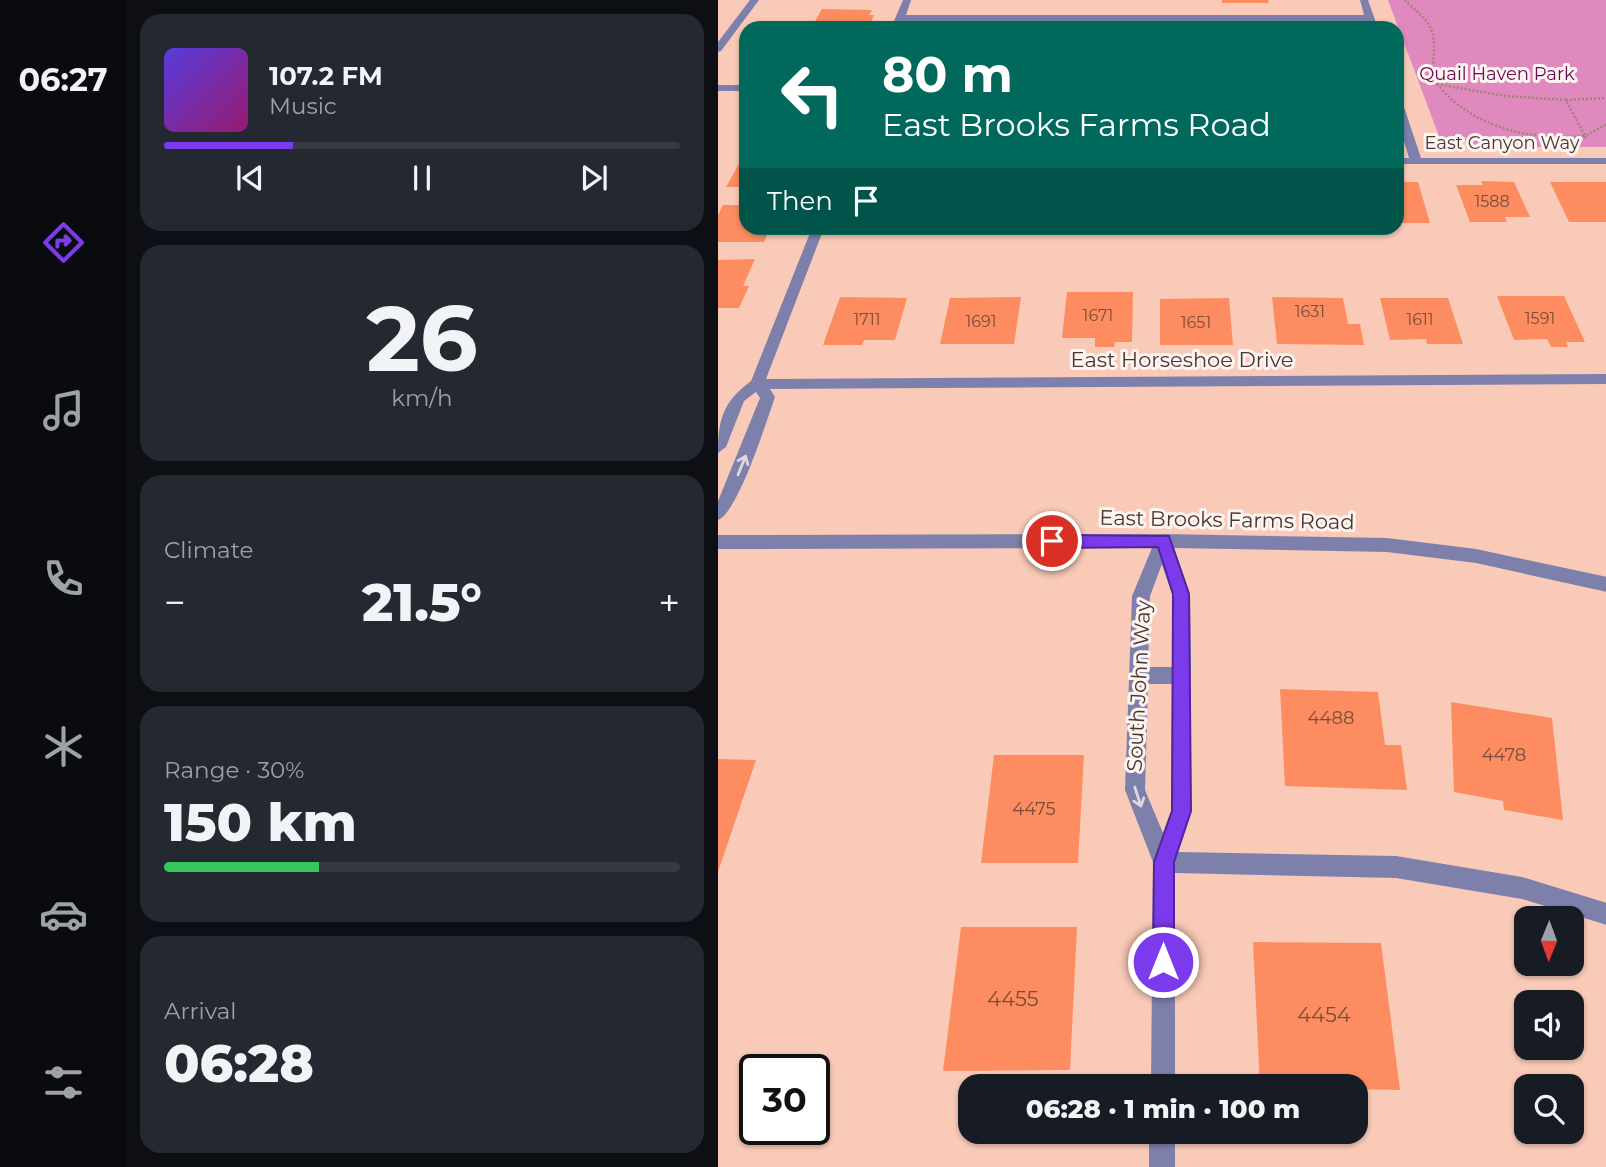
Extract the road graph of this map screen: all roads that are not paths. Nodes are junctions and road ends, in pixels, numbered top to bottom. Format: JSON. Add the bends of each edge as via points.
{"nodes":[{"id":1,"x":755,"y":0,"type":"edge"},
{"id":2,"x":907,"y":0,"type":"edge"},
{"id":3,"x":1364,"y":0,"type":"edge"},
{"id":4,"x":739,"y":21,"type":"edge"},
{"id":5,"x":739,"y":21,"type":"edge"},
{"id":6,"x":899,"y":21,"type":"edge"},
{"id":7,"x":1371,"y":21,"type":"edge"},
{"id":8,"x":718,"y":49,"type":"edge"},
{"id":9,"x":718,"y":88,"type":"edge"},
{"id":10,"x":739,"y":88,"type":"edge"},
{"id":11,"x":1404,"y":123,"type":"edge"},
{"id":12,"x":1404,"y":161,"type":"edge"},
{"id":13,"x":1416,"y":161,"type":"junction"},
{"id":14,"x":1606,"y":161,"type":"edge"},
{"id":15,"x":815,"y":235,"type":"edge"},
{"id":16,"x":1606,"y":379,"type":"edge"},
{"id":17,"x":757,"y":384,"type":"junction"},
{"id":18,"x":754,"y":435,"type":"junction"},
{"id":19,"x":720,"y":441,"type":"edge"},
{"id":20,"x":718,"y":513,"type":"edge"},
{"id":21,"x":1163,"y":541,"type":"junction"},
{"id":22,"x":718,"y":542,"type":"edge"},
{"id":23,"x":1606,"y":584,"type":"edge"},
{"id":24,"x":1182,"y":675,"type":"junction"},
{"id":25,"x":1138,"y":676,"type":"junction"},
{"id":26,"x":1164,"y":862,"type":"junction"},
{"id":27,"x":1606,"y":914,"type":"edge"},
{"id":28,"x":1163,"y":1074,"type":"edge"},
{"id":29,"x":1162,"y":1144,"type":"edge"},
{"id":30,"x":1162,"y":1167,"type":"edge"}],
"edges":[{"from":1,"to":4,"type":"street"},
{"from":2,"to":6,"type":"street"},
{"from":3,"to":7,"type":"street"},
{"from":5,"to":8,"type":"street"},
{"from":9,"to":10,"type":"street"},
{"from":11,"to":13,"type":"street"},
{"from":12,"to":13,"type":"street","name":"East Canyon Way"},
{"from":13,"to":14,"type":"street","name":"East Canyon Way"},
{"from":15,"to":17,"type":"street"},
{"from":16,"to":17,"type":"street","name":"East Horseshoe Drive"},
{"from":17,"to":18,"type":"street","via":[[768,397]]},
{"from":17,"to":19,"type":"street","via":[[738,398]]},
{"from":18,"to":19,"type":"street"},
{"from":20,"to":18,"type":"street","one_way":true,"via":[[729,498]]},
{"from":21,"to":22,"type":"street","name":"East Brooks Farms Road"},
{"from":21,"to":23,"type":"street","name":"East Brooks Farms Road","via":[[1387,545],[1476,556]]},
{"from":21,"to":24,"type":"street","name":"South John Way","via":[[1181,594]]},
{"from":21,"to":25,"type":"street","name":"South John Way","via":[[1141,596]]},
{"from":24,"to":25,"type":"street"},
{"from":24,"to":26,"type":"street","name":"South John Way","via":[[1181,811]]},
{"from":25,"to":26,"type":"street","name":"South John Way","one_way":true,"via":[[1134,790]]},
{"from":26,"to":27,"type":"street","via":[[1396,867],[1522,888]]},
{"from":26,"to":28,"type":"street","name":"South John Way"},
{"from":29,"to":30,"type":"street"}]}
